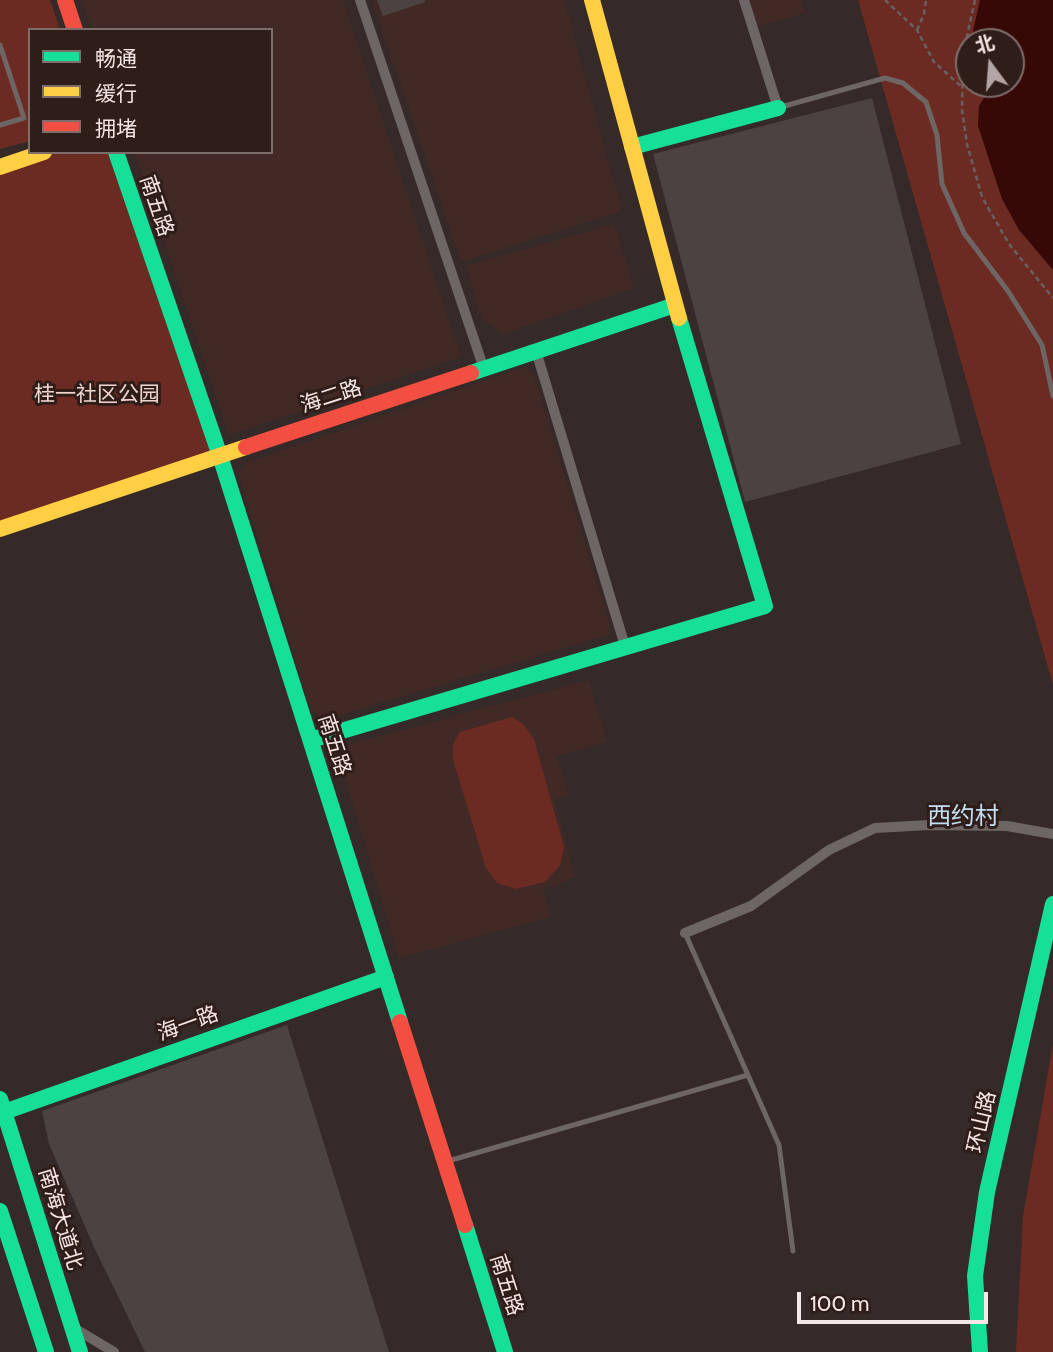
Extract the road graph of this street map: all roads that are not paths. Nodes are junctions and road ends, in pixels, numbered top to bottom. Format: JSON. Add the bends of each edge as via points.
{"nodes":[{"id":1,"x":65,"y":0,"type":"edge"},
{"id":2,"x":360,"y":0,"type":"edge"},
{"id":3,"x":592,"y":0,"type":"edge"},
{"id":4,"x":744,"y":0,"type":"edge"},
{"id":5,"x":74,"y":28,"type":"edge"},
{"id":6,"x":0,"y":45,"type":"edge"},
{"id":7,"x":778,"y":108,"type":"junction"},
{"id":8,"x":0,"y":125,"type":"edge"},
{"id":9,"x":632,"y":147,"type":"junction"},
{"id":10,"x":38,"y":154,"type":"edge"},
{"id":11,"x":117,"y":154,"type":"edge"},
{"id":12,"x":0,"y":167,"type":"edge"},
{"id":13,"x":676,"y":305,"type":"junction"},
{"id":14,"x":536,"y":351,"type":"junction"},
{"id":15,"x":484,"y":369,"type":"junction"},
{"id":16,"x":1053,"y":396,"type":"edge"},
{"id":17,"x":220,"y":456,"type":"junction"},
{"id":18,"x":0,"y":529,"type":"edge"},
{"id":19,"x":625,"y":646,"type":"junction"},
{"id":20,"x":311,"y":740,"type":"junction"},
{"id":21,"x":1053,"y":834,"type":"edge"},
{"id":22,"x":1053,"y":904,"type":"edge"},
{"id":23,"x":685,"y":933,"type":"joint"},
{"id":24,"x":386,"y":976,"type":"junction"},
{"id":25,"x":748,"y":1075,"type":"junction"},
{"id":26,"x":2,"y":1105,"type":"edge"},
{"id":27,"x":445,"y":1162,"type":"junction"},
{"id":28,"x":0,"y":1211,"type":"edge"},
{"id":29,"x":793,"y":1251,"type":"dead end"},
{"id":30,"x":72,"y":1327,"type":"junction"},
{"id":31,"x":46,"y":1352,"type":"edge"},
{"id":32,"x":80,"y":1352,"type":"edge"},
{"id":33,"x":114,"y":1352,"type":"edge"},
{"id":34,"x":505,"y":1352,"type":"edge"},
{"id":35,"x":980,"y":1352,"type":"edge"}],
"edges":[{"from":1,"to":5,"type":"main road"},
{"from":2,"to":15,"type":"street"},
{"from":3,"to":9,"type":"main road"},
{"from":4,"to":7,"type":"street"},
{"from":6,"to":8,"type":"lane","via":[[24,118]]},
{"from":7,"to":9,"type":"main road"},
{"from":7,"to":16,"type":"lane","via":[[885,78],[903,83],[926,102],[937,135],[942,184],[964,233],[1009,291],[1042,345]]},
{"from":9,"to":13,"type":"main road"},
{"from":10,"to":12,"type":"main road"},
{"from":11,"to":17,"type":"main road","name":"南五路"},
{"from":13,"to":14,"type":"main road","name":"海二路"},
{"from":13,"to":19,"type":"main road","via":[[765,606]]},
{"from":14,"to":15,"type":"main road","name":"海二路"},
{"from":14,"to":19,"type":"street"},
{"from":15,"to":17,"type":"main road","name":"海二路"},
{"from":17,"to":18,"type":"main road","name":"海二路"},
{"from":17,"to":20,"type":"main road","name":"南五路"},
{"from":19,"to":20,"type":"main road"},
{"from":20,"to":24,"type":"main road","name":"南五路"},
{"from":21,"to":23,"type":"street","via":[[1007,826],[875,828],[829,850],[751,906]]},
{"from":22,"to":35,"type":"main road","name":"环山路","via":[[987,1192],[975,1276]]},
{"from":23,"to":25,"type":"lane"},
{"from":24,"to":26,"type":"main road","name":"海一路"},
{"from":24,"to":27,"type":"main road","name":"南五路"},
{"from":25,"to":27,"type":"lane"},
{"from":25,"to":29,"type":"lane","via":[[779,1145]]},
{"from":26,"to":30,"type":"main road","name":"南海大道北"},
{"from":27,"to":34,"type":"main road","name":"南五路"},
{"from":28,"to":31,"type":"main road"},
{"from":30,"to":32,"type":"main road","name":"南海大道北"},
{"from":30,"to":33,"type":"street"}]}
